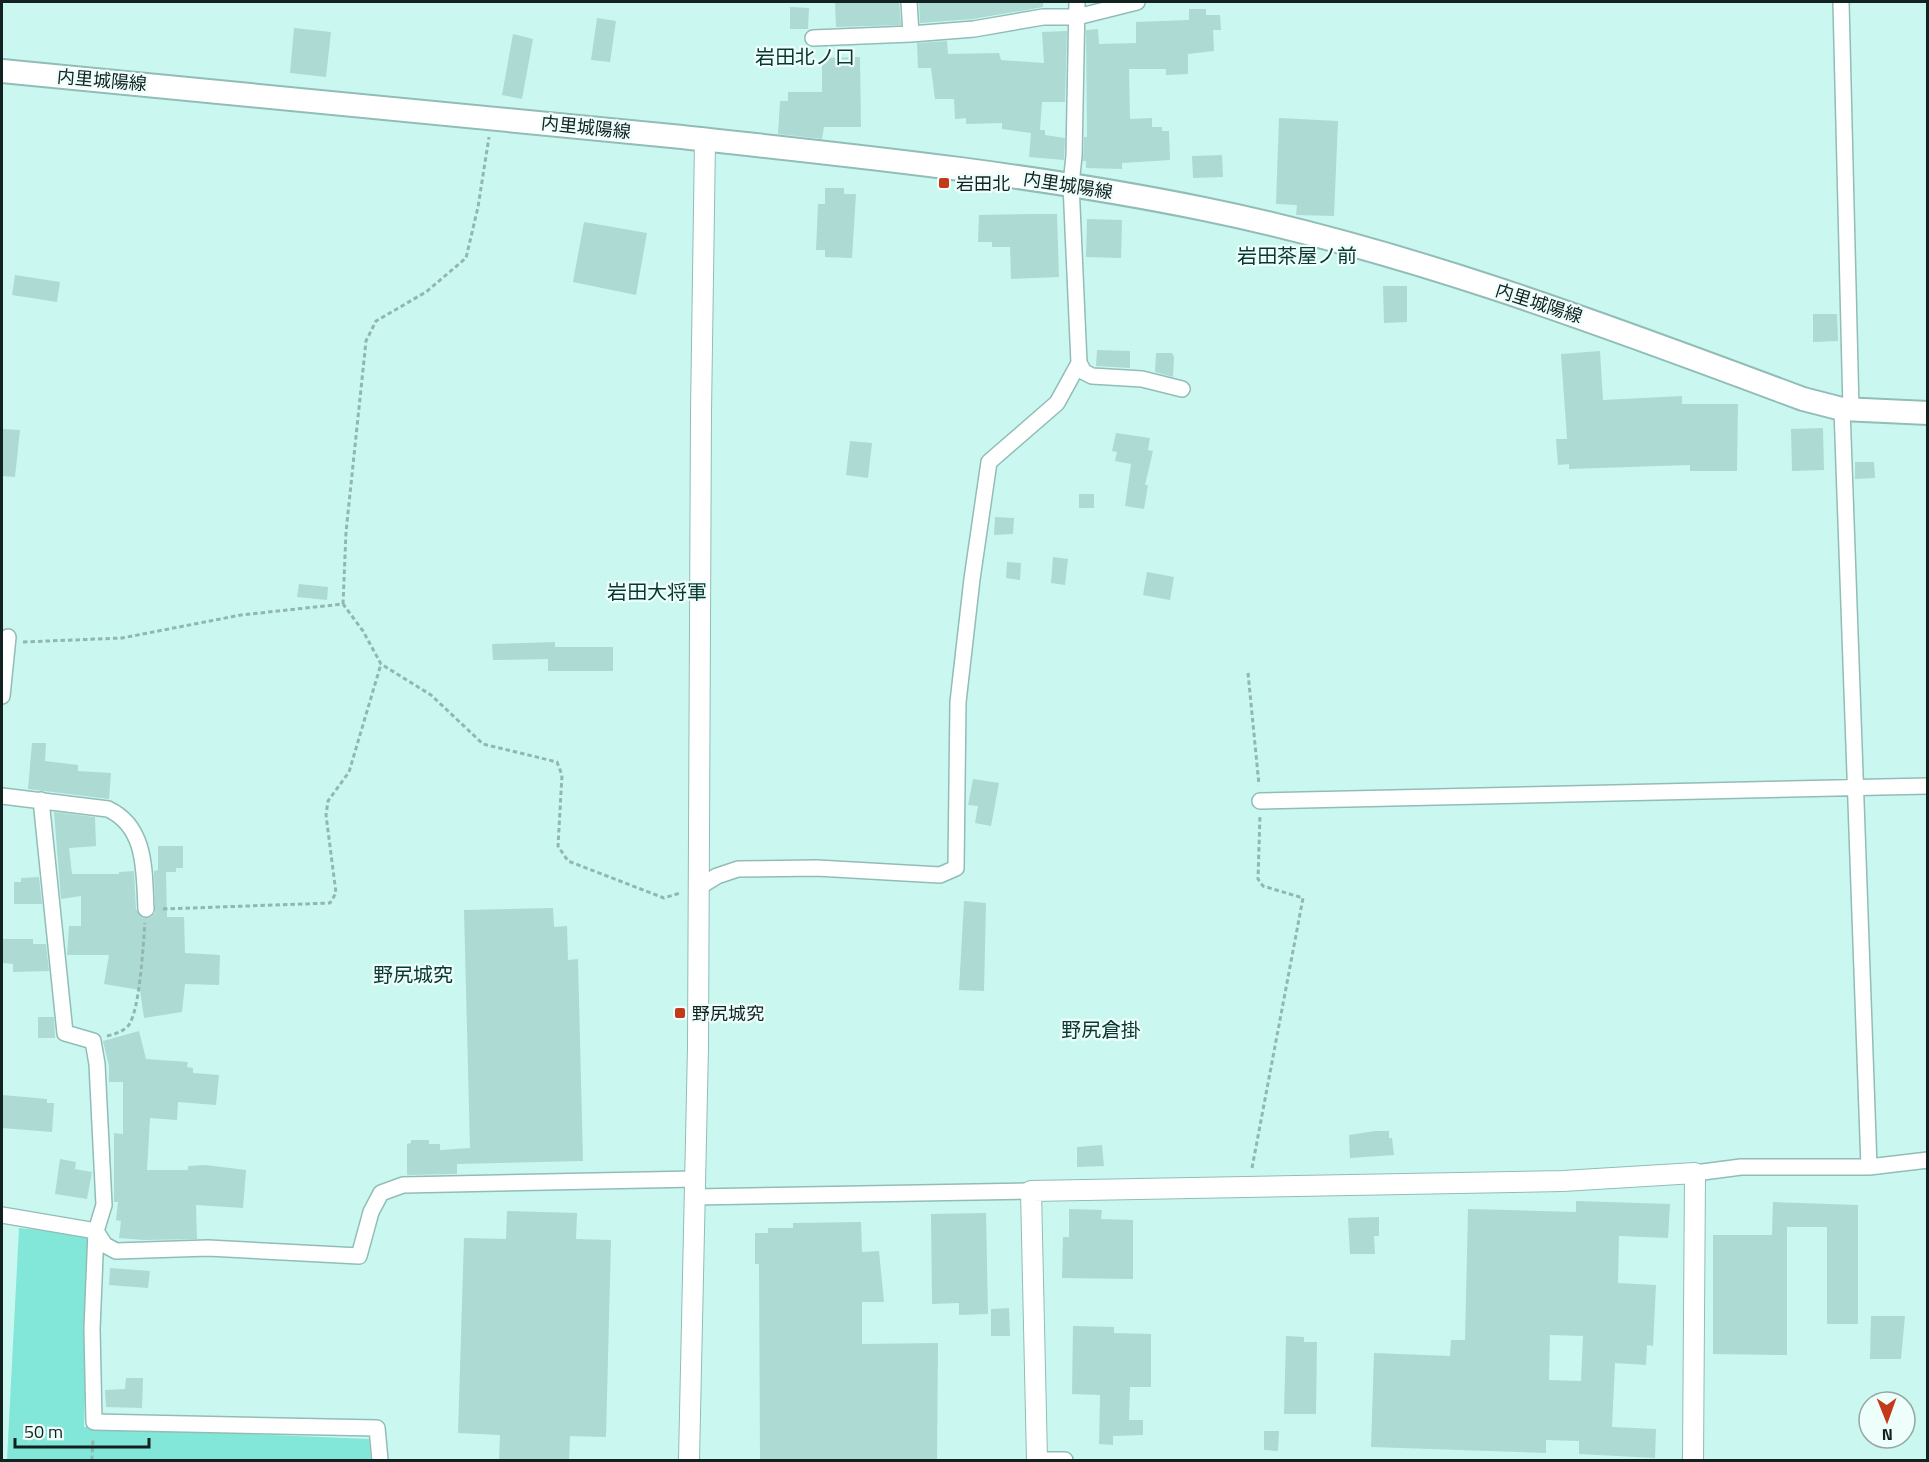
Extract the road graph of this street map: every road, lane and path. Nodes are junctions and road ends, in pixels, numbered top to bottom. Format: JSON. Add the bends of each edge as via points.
{"nodes":[{"id":1,"x":909,"y":2,"type":"edge"},
{"id":2,"x":1077,"y":2,"type":"edge"},
{"id":3,"x":1137,"y":2,"type":"edge"},
{"id":4,"x":1841,"y":2,"type":"edge"},
{"id":5,"x":1077,"y":17,"type":"junction"},
{"id":6,"x":911,"y":34,"type":"junction"},
{"id":7,"x":813,"y":38,"type":"dead end"},
{"id":8,"x":2,"y":71,"type":"edge"},
{"id":9,"x":492,"y":117,"type":"junction"},
{"id":10,"x":705,"y":140,"type":"junction"},
{"id":11,"x":1071,"y":184,"type":"junction"},
{"id":12,"x":1080,"y":363,"type":"junction"},
{"id":13,"x":1182,"y":388,"type":"dead end"},
{"id":14,"x":1847,"y":410,"type":"junction"},
{"id":15,"x":1928,"y":413,"type":"edge"},
{"id":16,"x":343,"y":604,"type":"junction"},
{"id":17,"x":8,"y":637,"type":"joint"},
{"id":18,"x":381,"y":664,"type":"junction"},
{"id":19,"x":1248,"y":673,"type":"dead end"},
{"id":20,"x":2,"y":696,"type":"edge"},
{"id":21,"x":1928,"y":786,"type":"edge"},
{"id":22,"x":1856,"y":787,"type":"junction"},
{"id":23,"x":2,"y":796,"type":"edge"},
{"id":24,"x":41,"y":801,"type":"junction"},
{"id":25,"x":1260,"y":801,"type":"junction"},
{"id":26,"x":699,"y":887,"type":"junction"},
{"id":27,"x":146,"y":909,"type":"junction"},
{"id":28,"x":93,"y":1041,"type":"junction"},
{"id":29,"x":1928,"y":1160,"type":"edge"},
{"id":30,"x":1869,"y":1167,"type":"junction"},
{"id":31,"x":1695,"y":1173,"type":"junction"},
{"id":32,"x":1249,"y":1186,"type":"junction"},
{"id":33,"x":695,"y":1188,"type":"junction"},
{"id":34,"x":1031,"y":1191,"type":"junction"},
{"id":35,"x":2,"y":1215,"type":"edge"},
{"id":36,"x":96,"y":1231,"type":"junction"},
{"id":37,"x":94,"y":1422,"type":"junction"},
{"id":38,"x":1037,"y":1460,"type":"edge"},
{"id":39,"x":92,"y":1461,"type":"edge"},
{"id":40,"x":380,"y":1461,"type":"edge"},
{"id":41,"x":689,"y":1461,"type":"edge"},
{"id":42,"x":1065,"y":1461,"type":"edge"},
{"id":43,"x":1694,"y":1461,"type":"edge"}],
"edges":[{"from":1,"to":6,"type":"street"},
{"from":2,"to":5,"type":"street"},
{"from":3,"to":5,"type":"street"},
{"from":4,"to":14,"type":"street"},
{"from":5,"to":6,"type":"street","via":[[1043,17]]},
{"from":5,"to":11,"type":"street"},
{"from":6,"to":7,"type":"street"},
{"from":8,"to":9,"type":"main road","name":"内里城陽線"},
{"from":9,"to":10,"type":"main road","name":"内里城陽線"},
{"from":9,"to":16,"type":"path","via":[[466,258],[426,292],[376,321],[366,341],[346,532]]},
{"from":10,"to":11,"type":"main road","name":"内里城陽線"},
{"from":10,"to":26,"type":"street"},
{"from":11,"to":12,"type":"street"},
{"from":11,"to":14,"type":"main road","name":"内里城陽線","via":[[1209,210],[1388,255],[1575,314],[1803,399]]},
{"from":12,"to":13,"type":"street","via":[[1084,372],[1092,376]]},
{"from":12,"to":26,"type":"street","via":[[1057,403],[989,462],[958,702],[956,868],[940,876],[817,868],[738,869]]},
{"from":14,"to":15,"type":"main road","name":"内里城陽線"},
{"from":14,"to":22,"type":"street"},
{"from":16,"to":17,"type":"path","via":[[241,615],[122,638],[18,642]]},
{"from":16,"to":18,"type":"path"},
{"from":17,"to":20,"type":"street"},
{"from":18,"to":26,"type":"path","via":[[431,695],[483,744],[557,762],[562,775],[558,846],[568,861],[664,898]]},
{"from":18,"to":27,"type":"path","via":[[349,772],[328,801],[326,815],[336,893],[330,903]]},
{"from":19,"to":25,"type":"path"},
{"from":21,"to":22,"type":"street"},
{"from":22,"to":25,"type":"street"},
{"from":22,"to":30,"type":"street"},
{"from":23,"to":24,"type":"street"},
{"from":24,"to":27,"type":"street","via":[[108,808],[129,823],[143,854]]},
{"from":24,"to":28,"type":"street","via":[[65,1033]]},
{"from":25,"to":32,"type":"path","via":[[1258,879],[1263,886],[1303,898]]},
{"from":26,"to":33,"type":"street"},
{"from":27,"to":28,"type":"path","via":[[139,988],[130,1024],[122,1031]]},
{"from":28,"to":36,"type":"street","via":[[104,1205]]},
{"from":29,"to":30,"type":"street"},
{"from":30,"to":31,"type":"street","via":[[1741,1167]]},
{"from":31,"to":32,"type":"street","via":[[1563,1181]]},
{"from":31,"to":43,"type":"street"},
{"from":32,"to":34,"type":"street"},
{"from":33,"to":34,"type":"street"},
{"from":33,"to":36,"type":"street","via":[[403,1185],[381,1193],[371,1212],[359,1256],[208,1248],[116,1251],[105,1245]]},
{"from":33,"to":41,"type":"street"},
{"from":34,"to":38,"type":"street"},
{"from":35,"to":36,"type":"street"},
{"from":36,"to":37,"type":"street"},
{"from":37,"to":39,"type":"path"},
{"from":37,"to":40,"type":"street","via":[[377,1428]]},
{"from":38,"to":42,"type":"street"}]}
